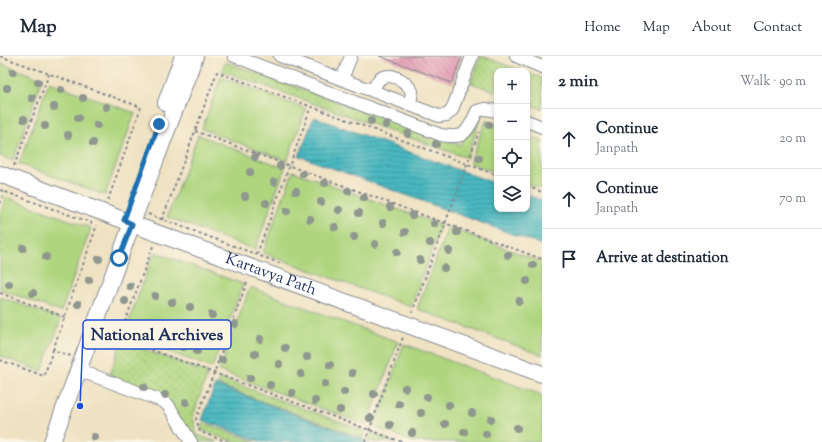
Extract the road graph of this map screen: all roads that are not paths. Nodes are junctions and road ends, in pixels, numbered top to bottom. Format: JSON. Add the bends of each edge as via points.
{"nodes":[{"id":1,"x":183,"y":56,"type":"edge"},
{"id":2,"x":195,"y":56,"type":"edge"},
{"id":3,"x":234,"y":56,"type":"edge"},
{"id":4,"x":280,"y":56,"type":"edge"},
{"id":5,"x":351,"y":56,"type":"edge"},
{"id":6,"x":472,"y":56,"type":"edge"},
{"id":7,"x":516,"y":56,"type":"edge"},
{"id":8,"x":530,"y":59,"type":"edge"},
{"id":9,"x":542,"y":67,"type":"edge"},
{"id":10,"x":342,"y":79,"type":"junction"},
{"id":11,"x":372,"y":90,"type":"junction"},
{"id":12,"x":410,"y":105,"type":"junction"},
{"id":13,"x":494,"y":110,"type":"edge"},
{"id":14,"x":530,"y":123,"type":"edge"},
{"id":15,"x":542,"y":127,"type":"edge"},
{"id":16,"x":0,"y":174,"type":"edge"},
{"id":17,"x":128,"y":222,"type":"junction"},
{"id":18,"x":75,"y":363,"type":"junction"},
{"id":19,"x":542,"y":374,"type":"edge"},
{"id":20,"x":41,"y":442,"type":"edge"},
{"id":21,"x":52,"y":442,"type":"edge"},
{"id":22,"x":191,"y":442,"type":"edge"}],
"edges":[{"from":1,"to":17,"type":"main road"},
{"from":2,"to":17,"type":"main road"},
{"from":3,"to":13,"type":"street","via":[[441,135],[461,135],[477,111]]},
{"from":4,"to":10,"type":"street"},
{"from":5,"to":10,"type":"street"},
{"from":6,"to":12,"type":"street","via":[[448,115],[439,116]]},
{"from":7,"to":8,"type":"street"},
{"from":8,"to":9,"type":"street"},
{"from":10,"to":11,"type":"street"},
{"from":11,"to":12,"type":"street"},
{"from":11,"to":12,"type":"street","via":[[380,78],[390,76],[402,80],[412,91]]},
{"from":14,"to":15,"type":"street"},
{"from":16,"to":17,"type":"main road","name":"Kartavya Path"},
{"from":17,"to":18,"type":"main road"},
{"from":17,"to":19,"type":"main road","name":"Kartavya Path"},
{"from":18,"to":20,"type":"main road"},
{"from":18,"to":21,"type":"main road"},
{"from":18,"to":22,"type":"street","via":[[168,405]]}]}
